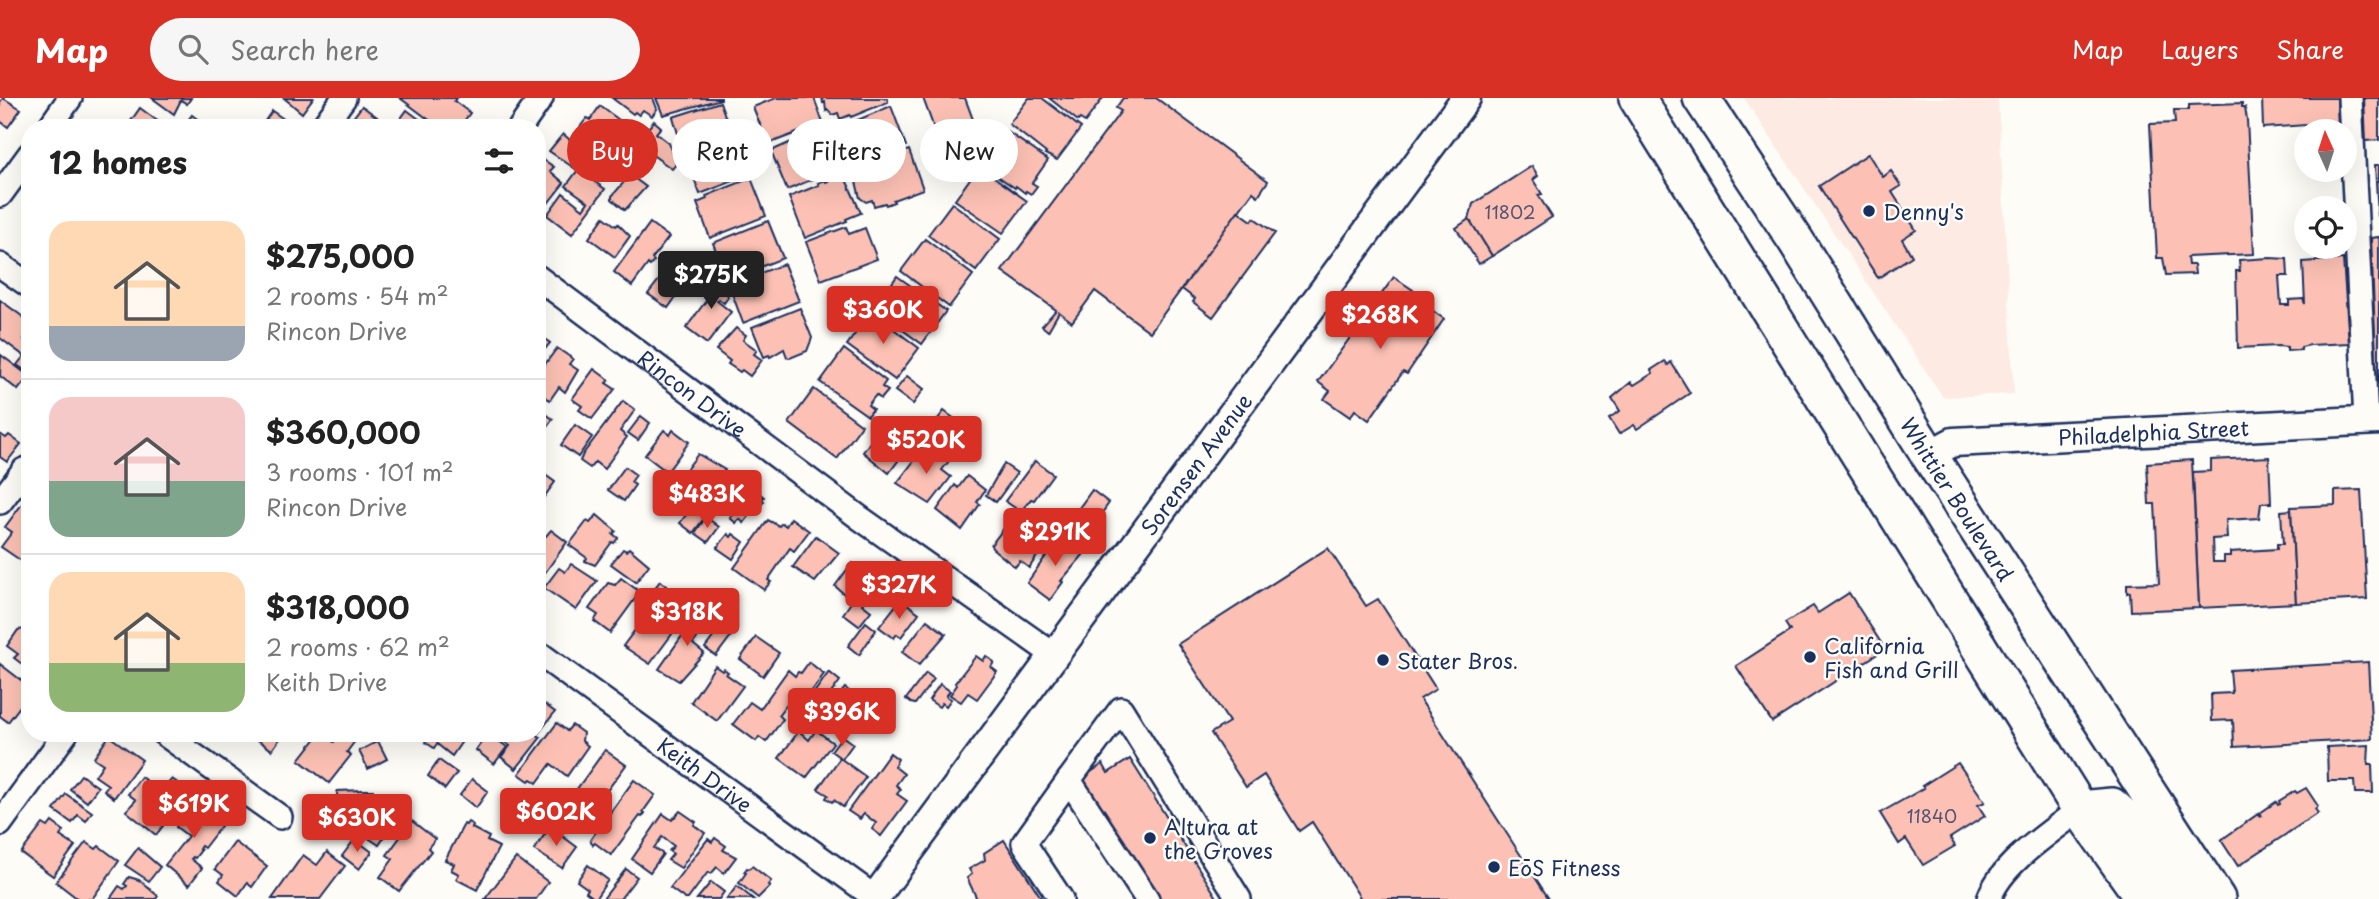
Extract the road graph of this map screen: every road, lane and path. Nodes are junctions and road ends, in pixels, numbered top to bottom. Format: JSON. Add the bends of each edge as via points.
{"nodes":[{"id":1,"x":71,"y":98,"type":"edge"},
{"id":2,"x":344,"y":98,"type":"edge"},
{"id":3,"x":541,"y":98,"type":"edge"},
{"id":4,"x":1466,"y":98,"type":"edge"},
{"id":5,"x":1637,"y":98,"type":"edge"},
{"id":6,"x":1701,"y":98,"type":"edge"},
{"id":7,"x":2350,"y":98,"type":"edge"},
{"id":8,"x":56,"y":119,"type":"edge"},
{"id":9,"x":329,"y":119,"type":"edge"},
{"id":10,"x":526,"y":119,"type":"edge"},
{"id":11,"x":21,"y":166,"type":"edge"},
{"id":12,"x":0,"y":195,"type":"edge"},
{"id":13,"x":0,"y":265,"type":"edge"},
{"id":14,"x":21,"y":280,"type":"edge"},
{"id":15,"x":546,"y":284,"type":"edge"},
{"id":16,"x":2373,"y":420,"type":"edge"},
{"id":17,"x":1929,"y":455,"type":"junction"},
{"id":18,"x":21,"y":474,"type":"edge"},
{"id":19,"x":0,"y":502,"type":"edge"},
{"id":20,"x":1054,"y":655,"type":"junction"},
{"id":21,"x":546,"y":659,"type":"edge"},
{"id":22,"x":59,"y":742,"type":"edge"},
{"id":23,"x":176,"y":742,"type":"edge"},
{"id":24,"x":1069,"y":780,"type":"junction"},
{"id":25,"x":2080,"y":809,"type":"junction"},
{"id":26,"x":280,"y":817,"type":"dead end"},
{"id":27,"x":0,"y":824,"type":"edge"},
{"id":28,"x":875,"y":899,"type":"edge"},
{"id":29,"x":1060,"y":899,"type":"edge"},
{"id":30,"x":1147,"y":899,"type":"edge"},
{"id":31,"x":1239,"y":899,"type":"edge"},
{"id":32,"x":1989,"y":899,"type":"edge"},
{"id":33,"x":2144,"y":899,"type":"edge"},
{"id":34,"x":2181,"y":899,"type":"edge"},
{"id":35,"x":2217,"y":899,"type":"edge"}],
"edges":[{"from":1,"to":8,"type":"street"},
{"from":2,"to":9,"type":"street"},
{"from":3,"to":10,"type":"street"},
{"from":4,"to":20,"type":"street","name":"Sorensen Avenue"},
{"from":5,"to":25,"type":"main road"},
{"from":6,"to":17,"type":"main road","name":"Whittier Boulevard"},
{"from":7,"to":16,"type":"street"},
{"from":11,"to":12,"type":"street"},
{"from":13,"to":14,"type":"street"},
{"from":15,"to":20,"type":"street","name":"Rincon Drive","via":[[860,518]]},
{"from":16,"to":17,"type":"street","name":"Philadelphia Street","via":[[1953,442]]},
{"from":17,"to":35,"type":"main road","name":"Whittier Boulevard"},
{"from":18,"to":19,"type":"street"},
{"from":20,"to":28,"type":"street","name":"Sorensen Avenue"},
{"from":21,"to":28,"type":"street","name":"Keith Drive"},
{"from":22,"to":27,"type":"street"},
{"from":23,"to":26,"type":"street"},
{"from":24,"to":29,"type":"street","via":[[1024,842]]},
{"from":24,"to":30,"type":"street"},
{"from":24,"to":31,"type":"street","via":[[1121,709]]},
{"from":25,"to":32,"type":"street","via":[[2021,855]]},
{"from":25,"to":33,"type":"main road"},
{"from":25,"to":34,"type":"main road","via":[[2112,806],[2131,823]]}]}
